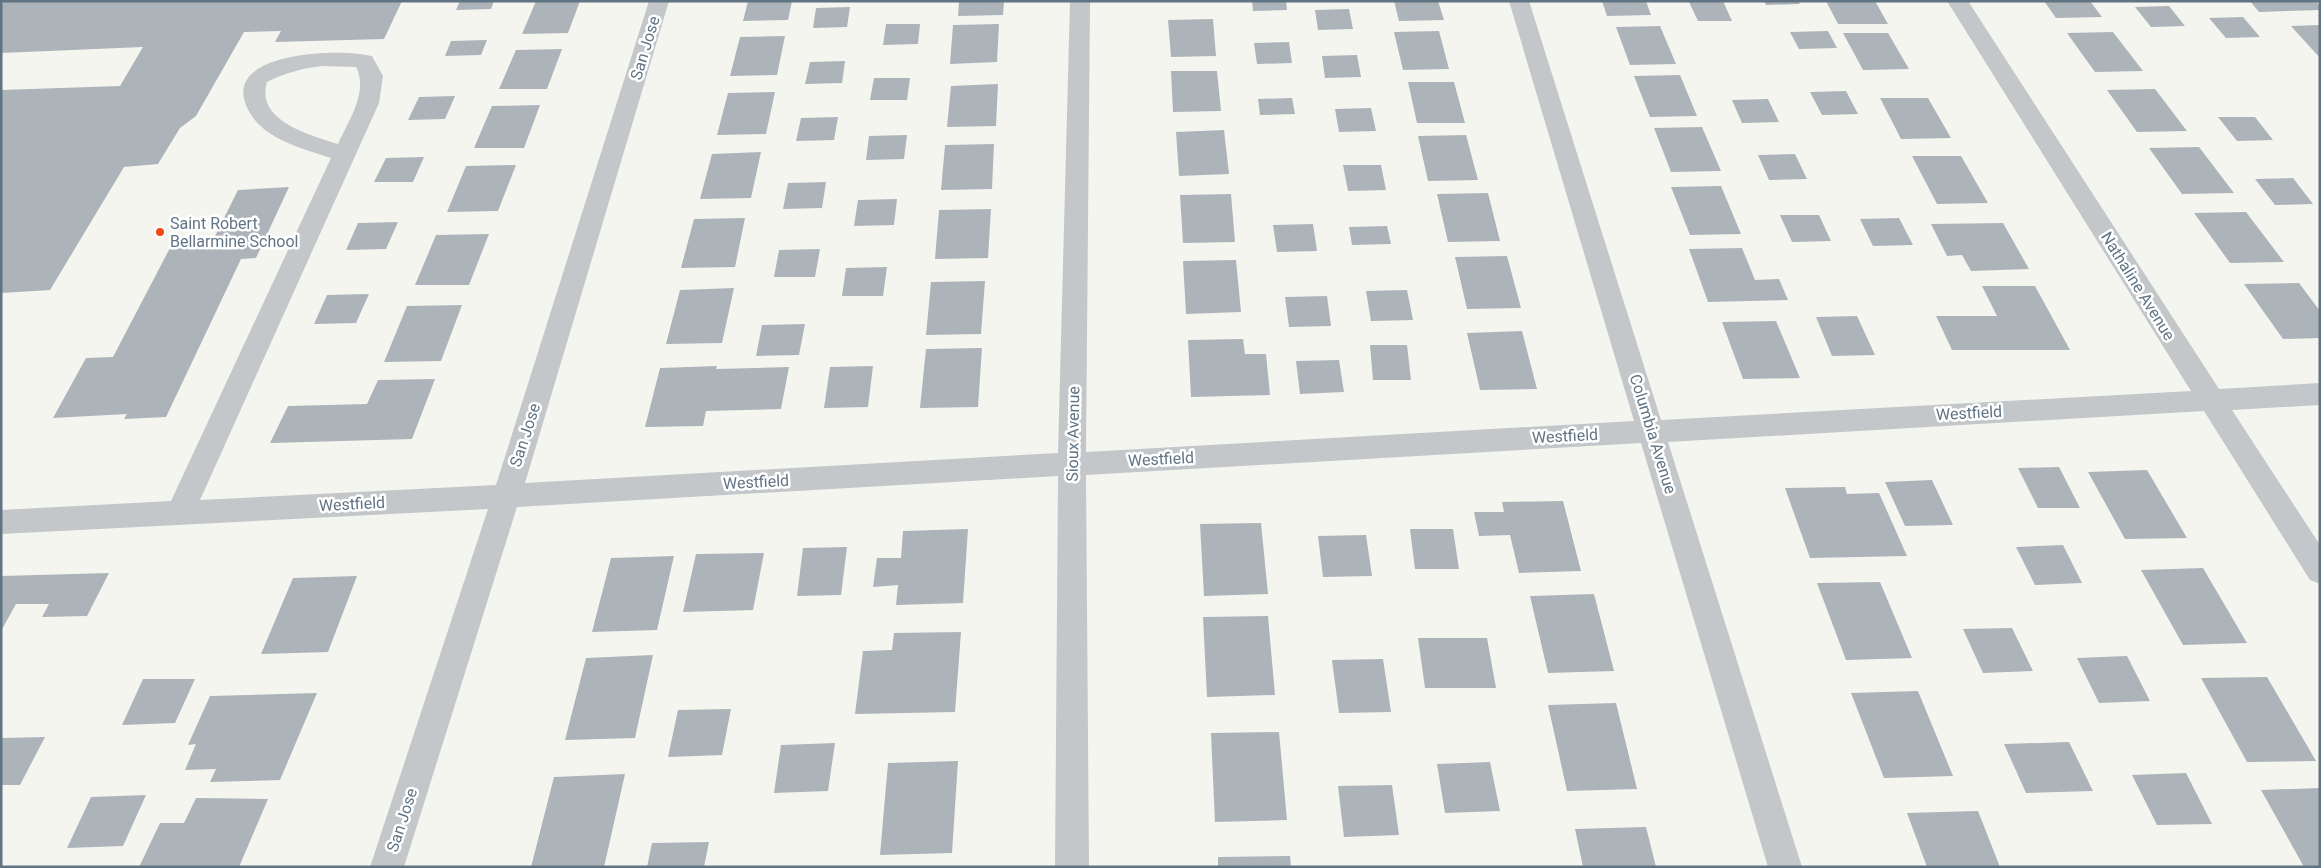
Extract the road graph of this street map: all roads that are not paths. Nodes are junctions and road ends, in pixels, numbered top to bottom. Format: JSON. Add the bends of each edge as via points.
{"nodes":[{"id":1,"x":659,"y":1,"type":"edge"},
{"id":2,"x":1080,"y":1,"type":"edge"},
{"id":3,"x":1519,"y":1,"type":"edge"},
{"id":4,"x":1957,"y":1,"type":"edge"},
{"id":5,"x":344,"y":154,"type":"junction"},
{"id":6,"x":2320,"y":394,"type":"edge"},
{"id":7,"x":2210,"y":400,"type":"junction"},
{"id":8,"x":1652,"y":431,"type":"junction"},
{"id":9,"x":1072,"y":464,"type":"junction"},
{"id":10,"x":505,"y":496,"type":"junction"},
{"id":11,"x":180,"y":513,"type":"junction"},
{"id":12,"x":1,"y":522,"type":"edge"},
{"id":13,"x":2320,"y":571,"type":"edge"},
{"id":14,"x":387,"y":867,"type":"edge"},
{"id":15,"x":1072,"y":867,"type":"edge"},
{"id":16,"x":1785,"y":867,"type":"edge"}],
"edges":[{"from":1,"to":10,"type":"street","name":"San Jose"},
{"from":2,"to":9,"type":"street","name":"Sioux Avenue"},
{"from":3,"to":8,"type":"street","name":"Columbia Avenue"},
{"from":4,"to":7,"type":"street","name":"Nathaline Avenue"},
{"from":5,"to":5,"type":"street","via":[[368,103],[372,76],[364,61],[338,57],[274,68],[258,78],[253,95],[260,113],[286,134]]},
{"from":5,"to":11,"type":"street"},
{"from":6,"to":7,"type":"street","name":"Westfield"},
{"from":7,"to":8,"type":"street","name":"Westfield"},
{"from":7,"to":13,"type":"street","name":"Nathaline Avenue"},
{"from":8,"to":9,"type":"street","name":"Westfield"},
{"from":8,"to":16,"type":"street","name":"Columbia Avenue"},
{"from":9,"to":10,"type":"street","name":"Westfield"},
{"from":9,"to":15,"type":"street","name":"Sioux Avenue"},
{"from":10,"to":11,"type":"street","name":"Westfield"},
{"from":10,"to":14,"type":"street","name":"San Jose"},
{"from":11,"to":12,"type":"street","name":"Westfield"}]}
